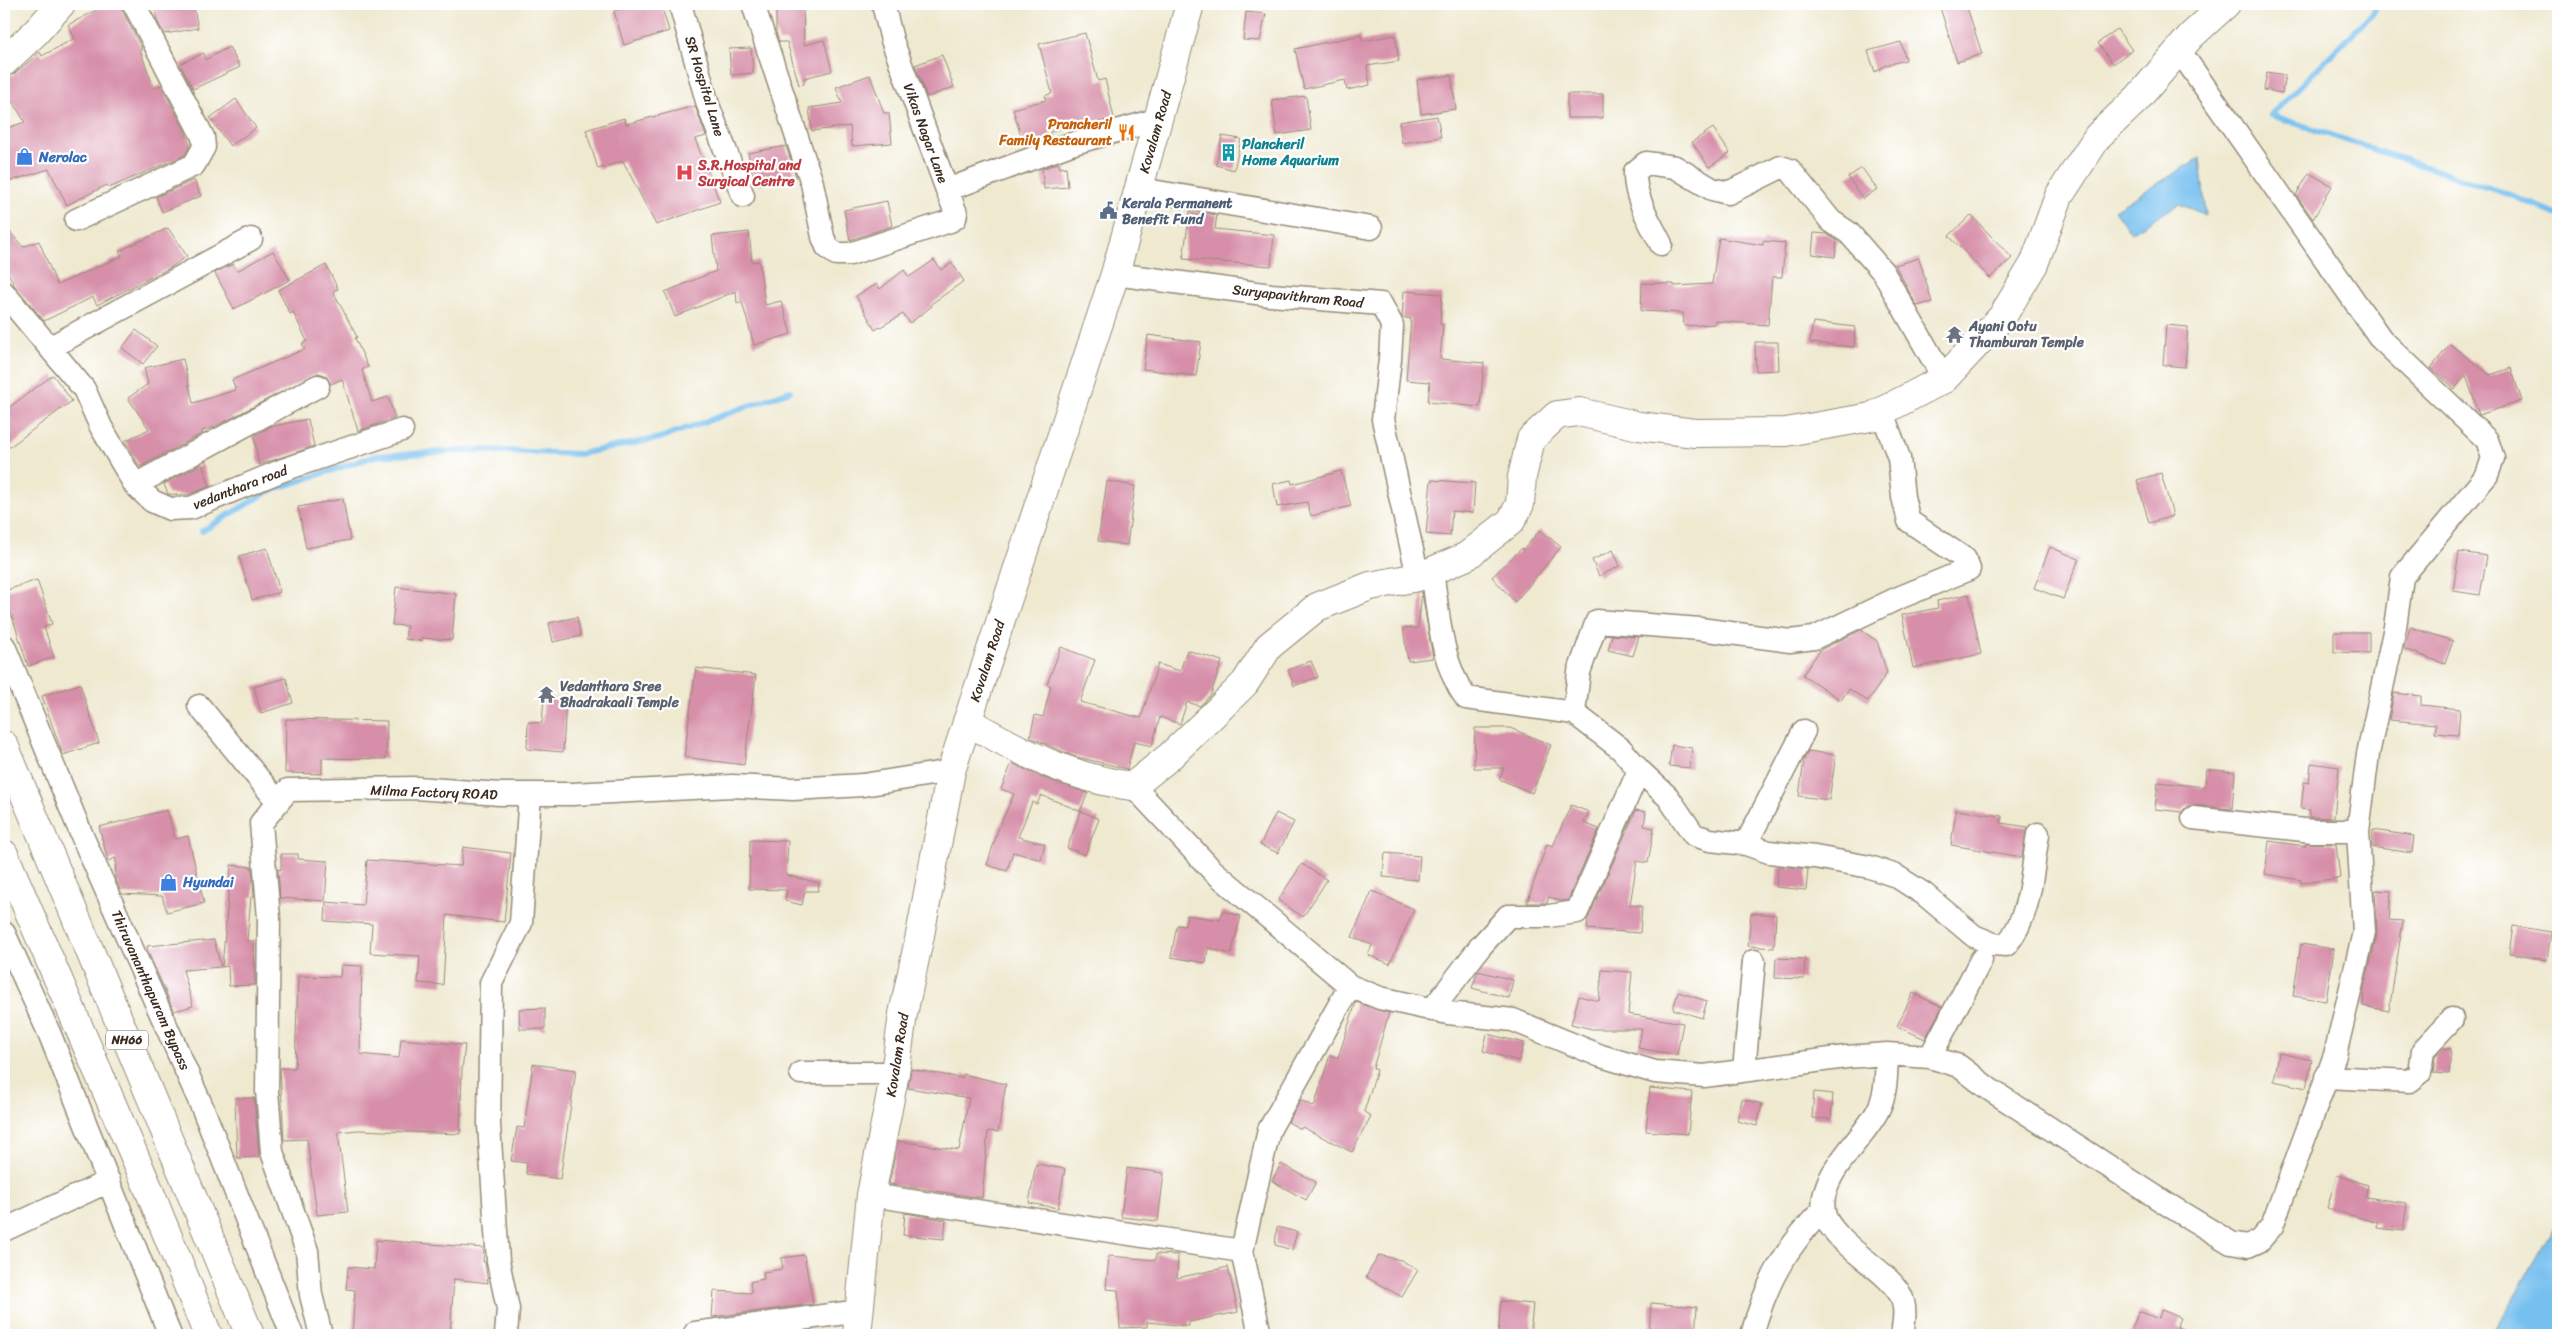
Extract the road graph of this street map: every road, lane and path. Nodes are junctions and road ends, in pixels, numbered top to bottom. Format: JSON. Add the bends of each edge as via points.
{"nodes":[{"id":1,"x":61,"y":4,"type":"edge"},
{"id":2,"x":134,"y":4,"type":"edge"},
{"id":3,"x":680,"y":4,"type":"edge"},
{"id":4,"x":753,"y":4,"type":"edge"},
{"id":5,"x":883,"y":4,"type":"edge"},
{"id":6,"x":1190,"y":4,"type":"edge"},
{"id":7,"x":2226,"y":4,"type":"edge"},
{"id":8,"x":2179,"y":50,"type":"junction"},
{"id":9,"x":4,"y":62,"type":"edge"},
{"id":10,"x":1159,"y":119,"type":"junction"},
{"id":11,"x":1140,"y":189,"type":"junction"},
{"id":12,"x":947,"y":190,"type":"junction"},
{"id":13,"x":743,"y":196,"type":"dead end"},
{"id":14,"x":76,"y":220,"type":"dead end"},
{"id":15,"x":1371,"y":228,"type":"dead end"},
{"id":16,"x":251,"y":239,"type":"dead end"},
{"id":17,"x":1661,"y":244,"type":"dead end"},
{"id":18,"x":1115,"y":274,"type":"junction"},
{"id":19,"x":4,"y":293,"type":"edge"},
{"id":20,"x":51,"y":347,"type":"junction"},
{"id":21,"x":1944,"y":379,"type":"junction"},
{"id":22,"x":318,"y":386,"type":"dead end"},
{"id":23,"x":1882,"y":412,"type":"junction"},
{"id":24,"x":402,"y":430,"type":"dead end"},
{"id":25,"x":135,"y":485,"type":"junction"},
{"id":26,"x":1425,"y":574,"type":"junction"},
{"id":27,"x":4,"y":646,"type":"edge"},
{"id":28,"x":199,"y":706,"type":"dead end"},
{"id":29,"x":1574,"y":713,"type":"junction"},
{"id":30,"x":967,"y":722,"type":"junction"},
{"id":31,"x":1804,"y":731,"type":"dead end"},
{"id":32,"x":4,"y":745,"type":"edge"},
{"id":33,"x":1639,"y":770,"type":"junction"},
{"id":34,"x":951,"y":771,"type":"junction"},
{"id":35,"x":1133,"y":786,"type":"junction"},
{"id":36,"x":530,"y":794,"type":"junction"},
{"id":37,"x":278,"y":802,"type":"junction"},
{"id":38,"x":2193,"y":818,"type":"dead end"},
{"id":39,"x":2358,"y":831,"type":"junction"},
{"id":40,"x":2038,"y":834,"type":"dead end"},
{"id":41,"x":1746,"y":844,"type":"junction"},
{"id":42,"x":4,"y":854,"type":"edge"},
{"id":43,"x":4,"y":933,"type":"edge"},
{"id":44,"x":1981,"y":960,"type":"dead end"},
{"id":45,"x":1754,"y":961,"type":"dead end"},
{"id":46,"x":1350,"y":986,"type":"junction"},
{"id":47,"x":1432,"y":1010,"type":"junction"},
{"id":48,"x":2452,"y":1019,"type":"dead end"},
{"id":49,"x":1887,"y":1054,"type":"junction"},
{"id":50,"x":1930,"y":1057,"type":"junction"},
{"id":51,"x":1744,"y":1070,"type":"junction"},
{"id":52,"x":801,"y":1073,"type":"dead end"},
{"id":53,"x":894,"y":1073,"type":"junction"},
{"id":54,"x":2326,"y":1077,"type":"junction"},
{"id":55,"x":109,"y":1181,"type":"junction"},
{"id":56,"x":871,"y":1195,"type":"junction"},
{"id":57,"x":1823,"y":1210,"type":"junction"},
{"id":58,"x":4,"y":1230,"type":"edge"},
{"id":59,"x":1242,"y":1251,"type":"junction"},
{"id":60,"x":859,"y":1323,"type":"edge"},
{"id":61,"x":695,"y":1333,"type":"dead end"},
{"id":62,"x":170,"y":1335,"type":"edge"},
{"id":63,"x":208,"y":1335,"type":"edge"},
{"id":64,"x":250,"y":1335,"type":"edge"},
{"id":65,"x":292,"y":1335,"type":"edge"},
{"id":66,"x":321,"y":1335,"type":"edge"},
{"id":67,"x":506,"y":1335,"type":"edge"},
{"id":68,"x":1260,"y":1335,"type":"edge"},
{"id":69,"x":1752,"y":1335,"type":"edge"},
{"id":70,"x":1902,"y":1335,"type":"edge"}],
"edges":[{"from":1,"to":9,"type":"main road"},
{"from":2,"to":14,"type":"street","via":[[203,136],[204,147],[194,164]]},
{"from":3,"to":13,"type":"street","name":"SR Hospital Lane","via":[[708,105]]},
{"from":4,"to":12,"type":"street","via":[[812,183],[828,247],[836,254],[850,254],[950,221],[956,213]]},
{"from":5,"to":12,"type":"street","name":"Vikas Nagar Lane","via":[[892,40]]},
{"from":6,"to":10,"type":"main road","name":"Kovalam Road"},
{"from":7,"to":8,"type":"main road"},
{"from":8,"to":21,"type":"main road","via":[[2137,99],[2098,136],[2059,196],[2034,264],[2002,317]]},
{"from":8,"to":39,"type":"street","via":[[2382,339],[2487,440],[2493,458],[2487,475],[2402,577],[2395,627],[2368,754]]},
{"from":10,"to":11,"type":"main road","name":"Kovalam Road"},
{"from":10,"to":12,"type":"street","name":"Vikas Nagar Lane","via":[[1071,144]]},
{"from":11,"to":15,"type":"street"},
{"from":11,"to":18,"type":"main road","name":"Kovalam Road"},
{"from":16,"to":20,"type":"street"},
{"from":17,"to":21,"type":"street","via":[[1634,182],[1635,172],[1646,163],[1676,166],[1712,189],[1728,193],[1781,167],[1790,170],[1831,221],[1849,233],[1883,272]]},
{"from":18,"to":26,"type":"street","name":"Suryapavithram Road","via":[[1271,295],[1381,304],[1392,325],[1383,420]]},
{"from":18,"to":30,"type":"main road","name":"Kovalam Road"},
{"from":19,"to":20,"type":"street","name":"vedanthara road"},
{"from":20,"to":25,"type":"street","name":"vedanthara road","via":[[84,389],[101,427]]},
{"from":21,"to":23,"type":"main road"},
{"from":22,"to":25,"type":"street"},
{"from":23,"to":26,"type":"main road","via":[[1871,417],[1786,432],[1696,433],[1639,426],[1578,412],[1557,415],[1531,439],[1520,504],[1511,521],[1467,556]]},
{"from":23,"to":29,"type":"street","via":[[1899,458],[1909,521],[1965,559],[1969,569],[1814,638],[1790,641],[1700,629],[1597,621],[1579,672]]},
{"from":24,"to":25,"type":"street","name":"vedanthara road","via":[[283,470],[191,508],[170,509],[152,501]]},
{"from":26,"to":29,"type":"street","via":[[1446,659],[1466,698]]},
{"from":26,"to":35,"type":"main road","via":[[1370,586],[1317,607],[1269,646],[1238,690],[1169,757]]},
{"from":27,"to":65,"type":"street","name":"Thiruvananthapuram Bypass","via":[[203,1109]]},
{"from":28,"to":37,"type":"street"},
{"from":29,"to":33,"type":"street","via":[[1621,749]]},
{"from":30,"to":34,"type":"main road","name":"Kovalam Road"},
{"from":30,"to":35,"type":"main road","via":[[1022,752],[1102,782]]},
{"from":31,"to":41,"type":"street"},
{"from":32,"to":64,"type":"main road","number":"NH66"},
{"from":33,"to":41,"type":"street","via":[[1668,797],[1694,835]]},
{"from":33,"to":47,"type":"street","via":[[1577,912],[1508,916]]},
{"from":34,"to":36,"type":"street","name":"Milma Factory ROAD","via":[[854,786],[793,789],[732,786]]},
{"from":34,"to":53,"type":"main road","name":"Kovalam Road"},
{"from":35,"to":46,"type":"street","via":[[1212,870]]},
{"from":36,"to":37,"type":"street","name":"Milma Factory ROAD","via":[[416,788],[288,790]]},
{"from":36,"to":67,"type":"street","via":[[522,923],[491,983],[489,1125],[498,1261],[508,1309]]},
{"from":37,"to":66,"type":"street","name":"Milma Factory ROAD","via":[[261,823],[269,918],[267,1091],[272,1152],[307,1251],[311,1295]]},
{"from":38,"to":39,"type":"street","via":[[2313,831]]},
{"from":39,"to":54,"type":"street","via":[[2364,932],[2335,1055]]},
{"from":40,"to":41,"type":"street","via":[[2026,904],[2015,935],[2006,944],[1993,944],[1974,936],[1924,894],[1896,876],[1816,857],[1769,852]]},
{"from":42,"to":63,"type":"main road","number":"NH66"},
{"from":43,"to":55,"type":"street","via":[[50,1035]]},
{"from":44,"to":50,"type":"street"},
{"from":45,"to":51,"type":"street"},
{"from":46,"to":47,"type":"street","via":[[1380,998]]},
{"from":46,"to":59,"type":"street","via":[[1269,1130]]},
{"from":47,"to":51,"type":"street","via":[[1513,1020],[1601,1056],[1655,1072],[1704,1076]]},
{"from":48,"to":54,"type":"street","via":[[2423,1050],[2420,1073],[2410,1081]]},
{"from":49,"to":50,"type":"street"},
{"from":49,"to":51,"type":"street"},
{"from":49,"to":57,"type":"street","via":[[1885,1090],[1878,1110],[1846,1152],[1827,1186]]},
{"from":50,"to":54,"type":"street","via":[[1959,1066],[1989,1089],[2170,1206],[2231,1243],[2248,1246],[2260,1241],[2272,1226]]},
{"from":52,"to":53,"type":"street"},
{"from":53,"to":56,"type":"main road","name":"Kovalam Road"},
{"from":55,"to":58,"type":"street"},
{"from":55,"to":62,"type":"street"},
{"from":56,"to":59,"type":"street"},
{"from":56,"to":60,"type":"main road","name":"Kovalam Road"},
{"from":57,"to":69,"type":"street","via":[[1799,1233],[1768,1285]]},
{"from":57,"to":70,"type":"street","via":[[1828,1225],[1843,1242],[1900,1295],[1904,1308]]},
{"from":59,"to":68,"type":"street"},
{"from":60,"to":61,"type":"street"}]}
